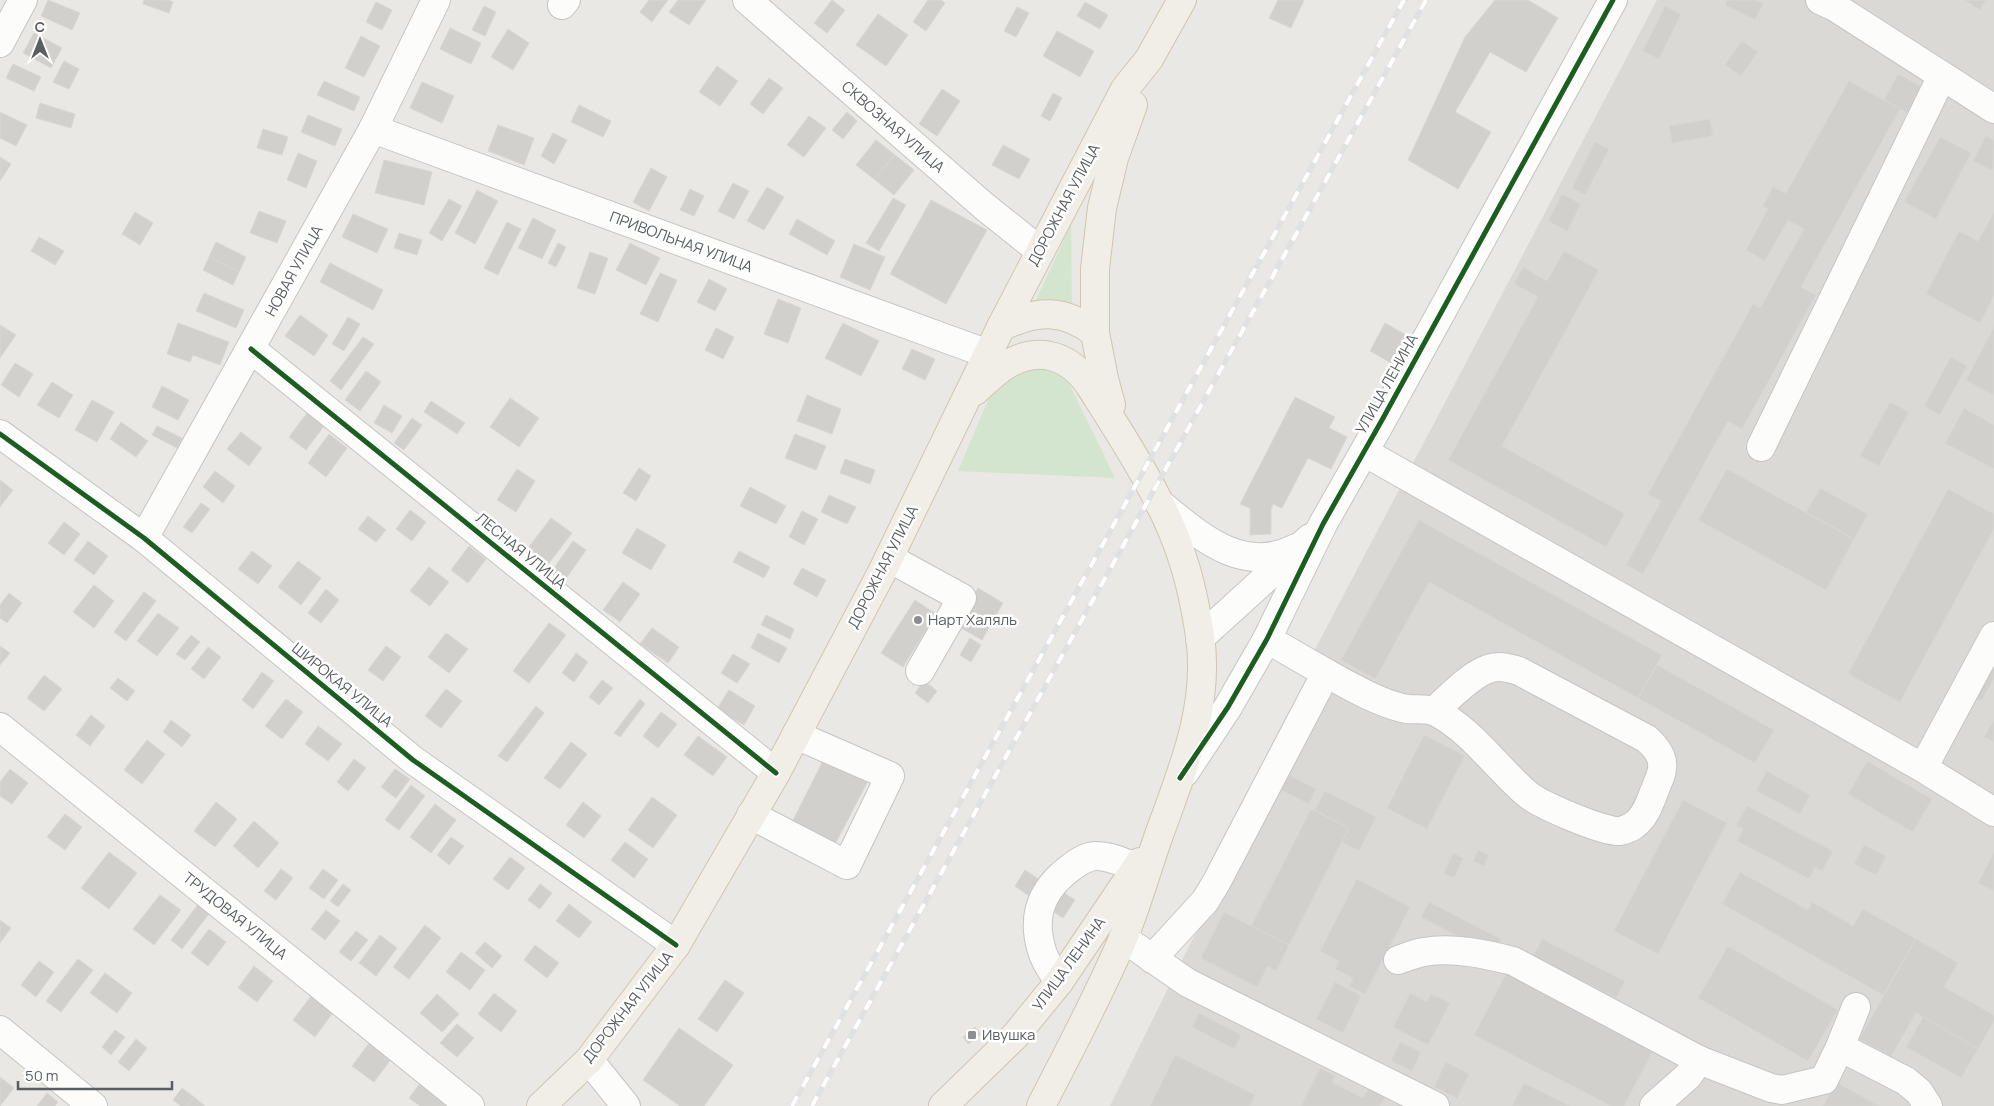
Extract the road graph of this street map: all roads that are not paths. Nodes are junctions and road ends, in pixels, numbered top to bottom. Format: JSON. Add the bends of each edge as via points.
{"nodes":[{"id":1,"x":23,"y":0,"type":"edge"},
{"id":2,"x":436,"y":0,"type":"edge"},
{"id":3,"x":747,"y":0,"type":"edge"},
{"id":4,"x":1182,"y":0,"type":"edge"},
{"id":5,"x":1613,"y":0,"type":"edge"},
{"id":6,"x":1831,"y":2,"type":"edge"},
{"id":7,"x":0,"y":43,"type":"edge"},
{"id":8,"x":1149,"y":59,"type":"junction"},
{"id":9,"x":1942,"y":76,"type":"junction"},
{"id":10,"x":1994,"y":109,"type":"edge"},
{"id":11,"x":374,"y":130,"type":"junction"},
{"id":12,"x":1114,"y":158,"type":"junction"},
{"id":13,"x":1040,"y":251,"type":"junction"},
{"id":14,"x":1001,"y":327,"type":"junction"},
{"id":15,"x":1096,"y":333,"type":"junction"},
{"id":16,"x":250,"y":349,"type":"junction"},
{"id":17,"x":988,"y":354,"type":"junction"},
{"id":18,"x":967,"y":398,"type":"junction"},
{"id":19,"x":1118,"y":430,"type":"junction"},
{"id":20,"x":0,"y":434,"type":"edge"},
{"id":21,"x":1761,"y":447,"type":"dead end"},
{"id":22,"x":1364,"y":452,"type":"junction"},
{"id":23,"x":1159,"y":503,"type":"junction"},
{"id":24,"x":1323,"y":524,"type":"junction"},
{"id":25,"x":144,"y":538,"type":"junction"},
{"id":26,"x":1304,"y":544,"type":"junction"},
{"id":27,"x":889,"y":558,"type":"junction"},
{"id":28,"x":1994,"y":636,"type":"edge"},
{"id":29,"x":1200,"y":638,"type":"junction"},
{"id":30,"x":1268,"y":639,"type":"junction"},
{"id":31,"x":920,"y":671,"type":"dead end"},
{"id":32,"x":1326,"y":673,"type":"junction"},
{"id":33,"x":1434,"y":711,"type":"junction"},
{"id":34,"x":0,"y":727,"type":"edge"},
{"id":35,"x":796,"y":735,"type":"junction"},
{"id":36,"x":1923,"y":768,"type":"junction"},
{"id":37,"x":776,"y":773,"type":"junction"},
{"id":38,"x":1180,"y":778,"type":"junction"},
{"id":39,"x":1994,"y":812,"type":"edge"},
{"id":40,"x":751,"y":815,"type":"junction"},
{"id":41,"x":1160,"y":832,"type":"junction"},
{"id":42,"x":1136,"y":868,"type":"junction"},
{"id":43,"x":1123,"y":938,"type":"junction"},
{"id":44,"x":676,"y":945,"type":"junction"},
{"id":45,"x":1152,"y":959,"type":"junction"},
{"id":46,"x":1398,"y":960,"type":"dead end"},
{"id":47,"x":1059,"y":982,"type":"junction"},
{"id":48,"x":1856,"y":1007,"type":"dead end"},
{"id":49,"x":0,"y":1030,"type":"edge"},
{"id":50,"x":1840,"y":1047,"type":"junction"},
{"id":51,"x":589,"y":1060,"type":"junction"},
{"id":52,"x":1699,"y":1060,"type":"junction"},
{"id":53,"x":1046,"y":1104,"type":"edge"},
{"id":54,"x":93,"y":1106,"type":"edge"},
{"id":55,"x":470,"y":1106,"type":"edge"},
{"id":56,"x":541,"y":1106,"type":"edge"},
{"id":57,"x":626,"y":1106,"type":"edge"},
{"id":58,"x":943,"y":1106,"type":"edge"},
{"id":59,"x":1435,"y":1106,"type":"edge"},
{"id":60,"x":1654,"y":1106,"type":"edge"},
{"id":61,"x":1928,"y":1106,"type":"edge"}],
"edges":[{"from":1,"to":7,"type":"street"},
{"from":2,"to":11,"type":"street","name":"НОВАЯ УЛИЦА"},
{"from":3,"to":13,"type":"street","name":"СКВОЗНАЯ УЛИЦА"},
{"from":4,"to":8,"type":"main road","name":"ДОРОЖНАЯ УЛИЦА"},
{"from":5,"to":22,"type":"street","name":"УЛИЦА ЛЕНИНА"},
{"from":6,"to":9,"type":"street"},
{"from":8,"to":12,"type":"main road"},
{"from":8,"to":13,"type":"main road","name":"ДОРОЖНАЯ УЛИЦА","via":[[1125,89]]},
{"from":9,"to":10,"type":"street"},
{"from":9,"to":21,"type":"street"},
{"from":11,"to":16,"type":"street","name":"НОВАЯ УЛИЦА"},
{"from":11,"to":17,"type":"street","name":"ПРИВОЛЬНАЯ УЛИЦА"},
{"from":12,"to":13,"type":"main road"},
{"from":12,"to":15,"type":"main road","via":[[1102,208],[1095,269]]},
{"from":13,"to":14,"type":"main road","name":"ДОРОЖНАЯ УЛИЦА"},
{"from":14,"to":15,"type":"main road","via":[[1021,317],[1042,313],[1063,315],[1083,323]]},
{"from":14,"to":17,"type":"main road","name":"ДОРОЖНАЯ УЛИЦА"},
{"from":15,"to":19,"type":"main road"},
{"from":16,"to":25,"type":"street","name":"НОВАЯ УЛИЦА"},
{"from":16,"to":37,"type":"street","name":"ЛЕСНАЯ УЛИЦА"},
{"from":17,"to":18,"type":"main road","name":"ДОРОЖНАЯ УЛИЦА"},
{"from":18,"to":19,"type":"main road","via":[[1003,367],[1026,356],[1048,354],[1071,364],[1087,381]]},
{"from":18,"to":27,"type":"main road","name":"ДОРОЖНАЯ УЛИЦА"},
{"from":19,"to":23,"type":"main road"},
{"from":20,"to":25,"type":"street","name":"ШИРОКАЯ УЛИЦА"},
{"from":22,"to":24,"type":"street","name":"УЛИЦА ЛЕНИНА"},
{"from":22,"to":36,"type":"street"},
{"from":23,"to":26,"type":"street","name":"УЛИЦА ЛЕНИНА","via":[[1215,544],[1244,556],[1281,556]]},
{"from":23,"to":29,"type":"main road","via":[[1182,557]]},
{"from":24,"to":26,"type":"street","name":"УЛИЦА ЛЕНИНА"},
{"from":24,"to":30,"type":"street","name":"УЛИЦА ЛЕНИНА"},
{"from":25,"to":44,"type":"street","name":"ШИРОКАЯ УЛИЦА","via":[[413,760]]},
{"from":26,"to":29,"type":"street","name":"УЛИЦА ЛЕНИНА"},
{"from":27,"to":31,"type":"street","via":[[962,598]]},
{"from":27,"to":35,"type":"main road","name":"ДОРОЖНАЯ УЛИЦА"},
{"from":28,"to":36,"type":"street"},
{"from":29,"to":38,"type":"main road","via":[[1203,680],[1197,720]]},
{"from":30,"to":32,"type":"street"},
{"from":30,"to":38,"type":"street","name":"УЛИЦА ЛЕНИНА","via":[[1228,707]]},
{"from":32,"to":33,"type":"street","via":[[1385,703],[1404,709]]},
{"from":32,"to":45,"type":"street","via":[[1216,883],[1205,901]]},
{"from":33,"to":33,"type":"street","via":[[1474,677],[1488,669],[1504,666],[1647,739],[1658,749],[1663,764],[1660,779],[1644,813],[1634,825],[1620,831],[1604,829],[1537,801],[1471,737]]},
{"from":34,"to":55,"type":"street","name":"ТРУДОВАЯ УЛИЦА"},
{"from":35,"to":37,"type":"main road","name":"ДОРОЖНАЯ УЛИЦА"},
{"from":35,"to":40,"type":"street","via":[[890,776],[847,865]]},
{"from":36,"to":39,"type":"street"},
{"from":37,"to":40,"type":"main road","name":"ДОРОЖНАЯ УЛИЦА"},
{"from":38,"to":41,"type":"main road","name":"УЛИЦА ЛЕНИНА"},
{"from":40,"to":44,"type":"main road","name":"ДОРОЖНАЯ УЛИЦА"},
{"from":41,"to":42,"type":"main road","name":"УЛИЦА ЛЕНИНА"},
{"from":41,"to":43,"type":"main road","name":"УЛИЦА ЛЕНИНА"},
{"from":42,"to":47,"type":"main road","name":"УЛИЦА ЛЕНИНА"},
{"from":42,"to":47,"type":"street","via":[[1107,858],[1086,858],[1048,888],[1042,899],[1038,930],[1042,953]]},
{"from":43,"to":45,"type":"street"},
{"from":43,"to":53,"type":"main road","name":"УЛИЦА ЛЕНИНА"},
{"from":44,"to":51,"type":"main road","name":"ДОРОЖНАЯ УЛИЦА"},
{"from":45,"to":59,"type":"street","via":[[1188,983]]},
{"from":46,"to":52,"type":"street","via":[[1423,952],[1444,950],[1513,961]]},
{"from":47,"to":58,"type":"main road","name":"УЛИЦА ЛЕНИНА","via":[[1015,1036]]},
{"from":48,"to":50,"type":"street"},
{"from":49,"to":54,"type":"street"},
{"from":50,"to":52,"type":"street","via":[[1824,1080],[1782,1090]]},
{"from":50,"to":61,"type":"street","via":[[1906,1081]]},
{"from":51,"to":56,"type":"main road","name":"ДОРОЖНАЯ УЛИЦА"},
{"from":51,"to":57,"type":"street"},
{"from":52,"to":60,"type":"street","via":[[1688,1076]]}]}
